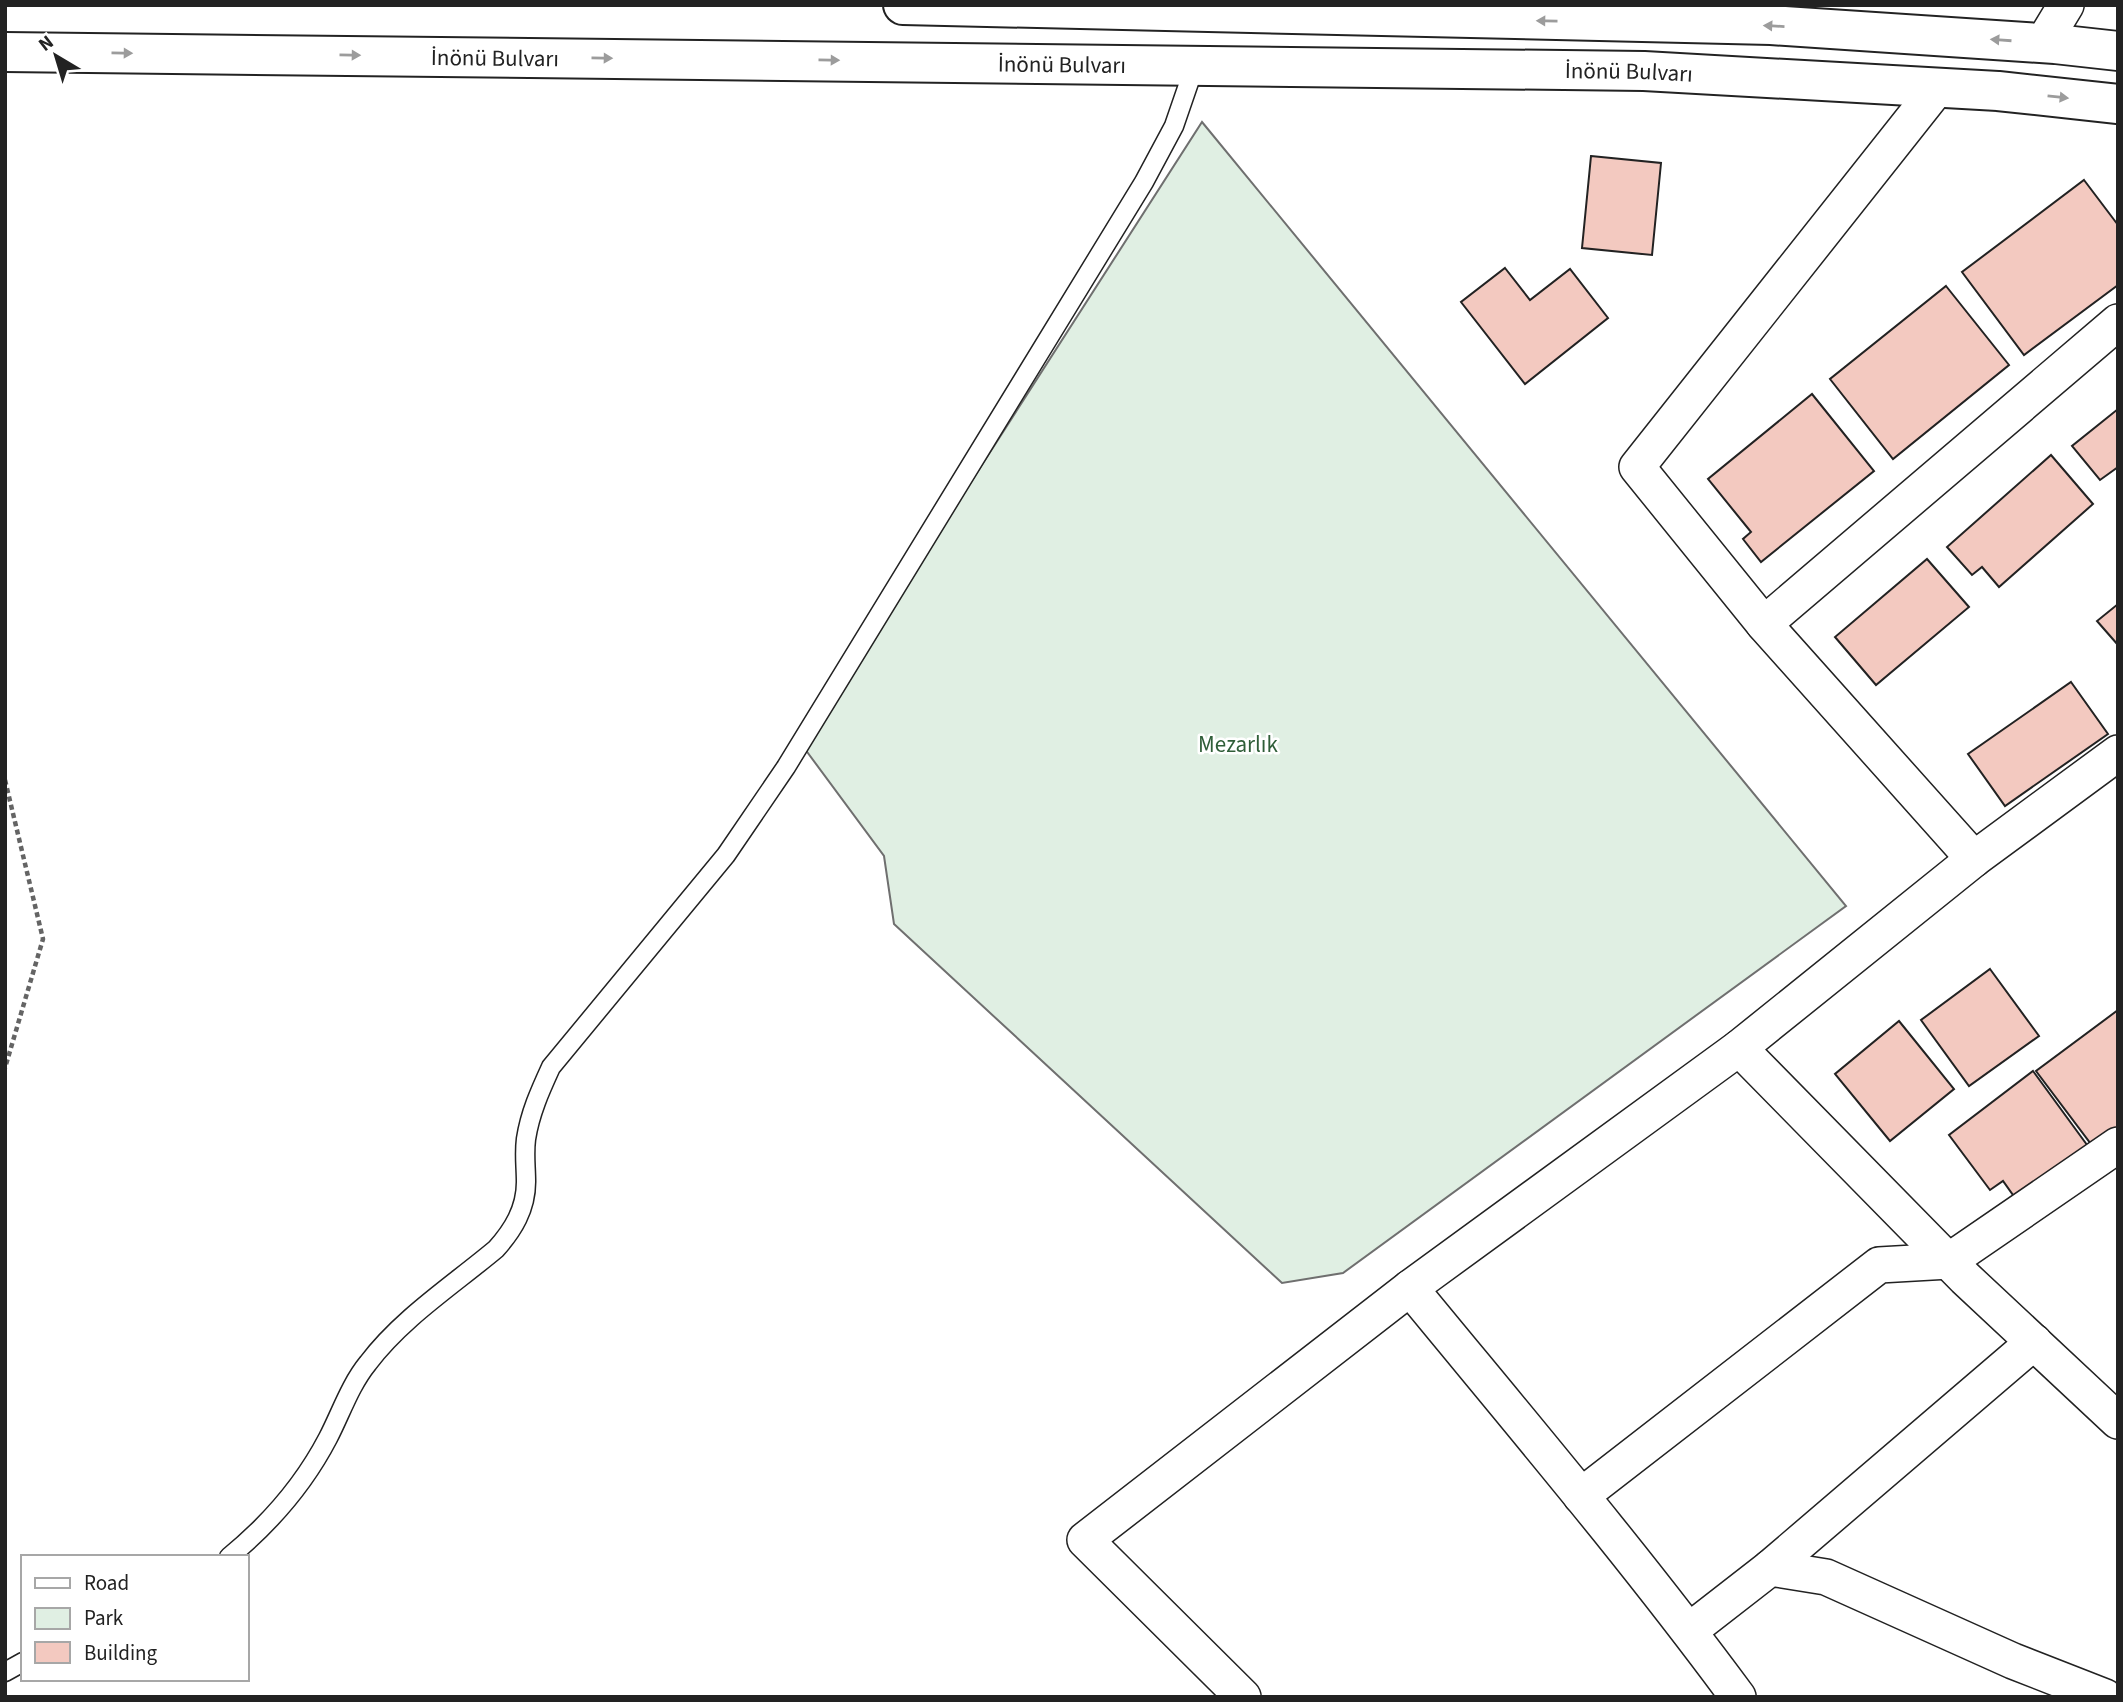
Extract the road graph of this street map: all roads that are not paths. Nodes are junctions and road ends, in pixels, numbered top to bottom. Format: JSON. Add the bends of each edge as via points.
{"nodes":[{"id":1,"x":903,"y":5,"type":"edge"},
{"id":2,"x":2066,"y":5,"type":"edge"},
{"id":3,"x":1352,"y":11,"type":"edge"},
{"id":4,"x":1730,"y":15,"type":"edge"},
{"id":5,"x":2043,"y":43,"type":"junction"},
{"id":6,"x":2118,"y":51,"type":"edge"},
{"id":7,"x":5,"y":52,"type":"edge"},
{"id":8,"x":1195,"y":65,"type":"junction"},
{"id":9,"x":1938,"y":87,"type":"junction"},
{"id":10,"x":2118,"y":104,"type":"edge"},
{"id":11,"x":2118,"y":322,"type":"edge"},
{"id":12,"x":1764,"y":624,"type":"junction"},
{"id":13,"x":2118,"y":753,"type":"edge"},
{"id":14,"x":1974,"y":859,"type":"junction"},
{"id":15,"x":1739,"y":1048,"type":"junction"},
{"id":16,"x":2118,"y":1145,"type":"edge"},
{"id":17,"x":1949,"y":1261,"type":"junction"},
{"id":18,"x":1410,"y":1288,"type":"junction"},
{"id":19,"x":2034,"y":1342,"type":"junction"},
{"id":20,"x":2118,"y":1421,"type":"edge"},
{"id":21,"x":1581,"y":1496,"type":"junction"},
{"id":22,"x":231,"y":1555,"type":"edge"},
{"id":23,"x":1770,"y":1568,"type":"junction"},
{"id":24,"x":1689,"y":1631,"type":"junction"},
{"id":25,"x":21,"y":1663,"type":"edge"},
{"id":26,"x":5,"y":1672,"type":"edge"},
{"id":27,"x":1243,"y":1697,"type":"edge"},
{"id":28,"x":1738,"y":1697,"type":"edge"},
{"id":29,"x":2105,"y":1697,"type":"edge"}],
"edges":[{"from":1,"to":3,"type":"main road"},
{"from":2,"to":5,"type":"street"},
{"from":4,"to":3,"type":"main road","one_way":true},
{"from":5,"to":4,"type":"main road","one_way":true,"via":[[1771,25]]},
{"from":5,"to":6,"type":"main road"},
{"from":7,"to":8,"type":"main road","name":"İnönü Bulvarı","one_way":true},
{"from":8,"to":9,"type":"main road","name":"İnönü Bulvarı","via":[[1644,72]]},
{"from":8,"to":22,"type":"lane","via":[[1174,127],[1144,182],[786,766],[726,855],[551,1068],[529,1122],[524,1201],[509,1235],[387,1340],[366,1364],[308,1471]]},
{"from":9,"to":10,"type":"main road","name":"İnönü Bulvarı","one_way":true},
{"from":9,"to":12,"type":"street","via":[[1637,467]]},
{"from":11,"to":12,"type":"street"},
{"from":12,"to":14,"type":"street"},
{"from":13,"to":14,"type":"street"},
{"from":14,"to":15,"type":"street"},
{"from":15,"to":17,"type":"street"},
{"from":15,"to":18,"type":"street"},
{"from":16,"to":17,"type":"street"},
{"from":17,"to":19,"type":"street"},
{"from":17,"to":21,"type":"street","via":[[1879,1265]]},
{"from":18,"to":21,"type":"street"},
{"from":18,"to":27,"type":"street","via":[[1085,1540]]},
{"from":19,"to":20,"type":"street"},
{"from":19,"to":23,"type":"street"},
{"from":21,"to":24,"type":"street"},
{"from":23,"to":24,"type":"street"},
{"from":23,"to":29,"type":"street","via":[[1826,1577]]},
{"from":24,"to":28,"type":"street"},
{"from":25,"to":26,"type":"lane"}]}
